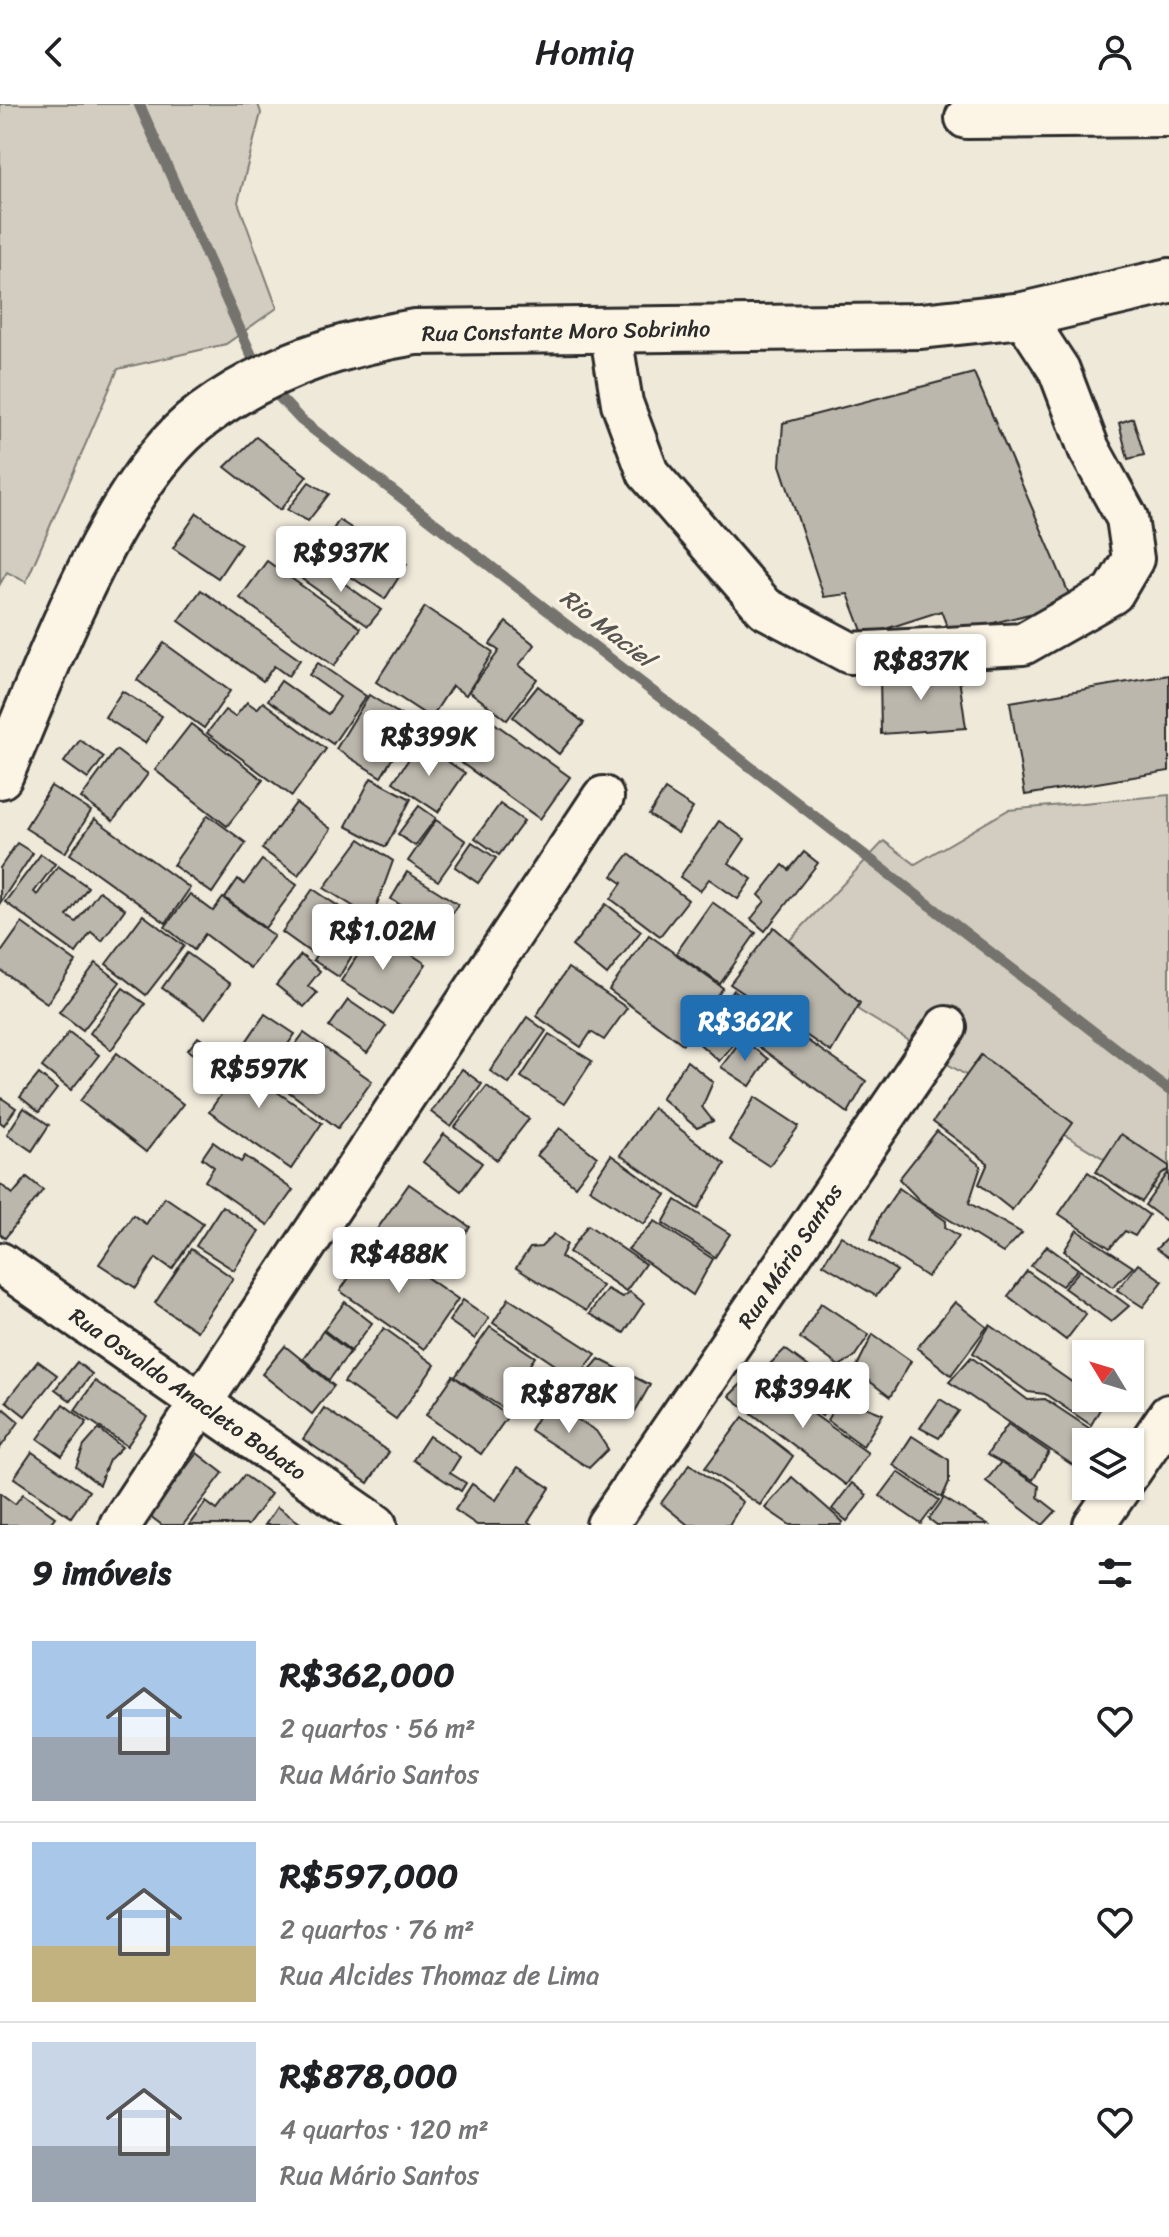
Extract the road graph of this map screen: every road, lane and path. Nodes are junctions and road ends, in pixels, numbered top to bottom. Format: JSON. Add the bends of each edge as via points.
{"nodes":[{"id":1,"x":1169,"y":116,"type":"edge"},
{"id":2,"x":966,"y":118,"type":"dead end"},
{"id":3,"x":1169,"y":281,"type":"edge"},
{"id":4,"x":1023,"y":315,"type":"junction"},
{"id":5,"x":610,"y":329,"type":"junction"},
{"id":6,"x":0,"y":776,"type":"edge"},
{"id":7,"x":603,"y":797,"type":"dead end"},
{"id":8,"x":946,"y":1027,"type":"dead end"},
{"id":9,"x":0,"y":1263,"type":"edge"},
{"id":10,"x":202,"y":1403,"type":"junction"},
{"id":11,"x":1169,"y":1415,"type":"edge"},
{"id":12,"x":1144,"y":1452,"type":"edge"},
{"id":13,"x":1111,"y":1500,"type":"edge"},
{"id":14,"x":120,"y":1525,"type":"edge"},
{"id":15,"x":376,"y":1525,"type":"edge"},
{"id":16,"x":607,"y":1525,"type":"edge"},
{"id":17,"x":1094,"y":1525,"type":"edge"}],
"edges":[{"from":1,"to":2,"type":"street"},
{"from":3,"to":4,"type":"main road","name":"Rua Constante Moro Sobrinho"},
{"from":4,"to":5,"type":"main road","name":"Rua Constante Moro Sobrinho","via":[[875,329]]},
{"from":4,"to":5,"type":"street","via":[[1059,370],[1089,449],[1127,518],[1133,559],[1113,593],[1023,644],[850,653],[765,608],[648,473],[622,403]]},
{"from":5,"to":6,"type":"main road","name":"Rua Constante Moro Sobrinho","via":[[415,332],[368,339],[292,365],[200,416],[169,447],[118,518]]},
{"from":7,"to":10,"type":"street"},
{"from":8,"to":16,"type":"street","name":"Rua Mário Santos"},
{"from":9,"to":10,"type":"street","name":"Rua Osvaldo Anacleto Bobato"},
{"from":10,"to":14,"type":"street"},
{"from":10,"to":15,"type":"street","name":"Rua Osvaldo Anacleto Bobato"},
{"from":11,"to":12,"type":"street"},
{"from":13,"to":17,"type":"street"}]}
